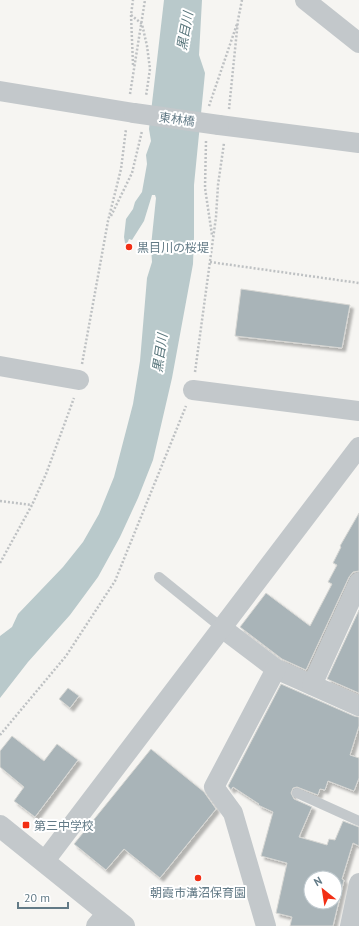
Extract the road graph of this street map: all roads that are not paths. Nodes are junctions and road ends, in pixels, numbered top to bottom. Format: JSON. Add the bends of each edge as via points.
{"nodes":[{"id":1,"x":314,"y":3,"type":"edge"},
{"id":2,"x":359,"y":43,"type":"edge"},
{"id":3,"x":0,"y":91,"type":"edge"},
{"id":4,"x":359,"y":143,"type":"edge"},
{"id":5,"x":0,"y":366,"type":"edge"},
{"id":6,"x":79,"y":380,"type":"road end"},
{"id":7,"x":193,"y":390,"type":"road end"},
{"id":8,"x":359,"y":411,"type":"edge"},
{"id":9,"x":359,"y":447,"type":"edge"},
{"id":10,"x":159,"y":578,"type":"dead end"},
{"id":11,"x":359,"y":582,"type":"edge"},
{"id":12,"x":222,"y":628,"type":"junction"},
{"id":13,"x":276,"y":669,"type":"junction"},
{"id":14,"x":312,"y":685,"type":"junction"},
{"id":15,"x":359,"y":706,"type":"edge"},
{"id":16,"x":297,"y":793,"type":"dead end"},
{"id":17,"x":359,"y":821,"type":"edge"},
{"id":18,"x":0,"y":826,"type":"edge"},
{"id":19,"x":44,"y":862,"type":"junction"},
{"id":20,"x":359,"y":883,"type":"edge"},
{"id":21,"x":102,"y":919,"type":"edge"},
{"id":22,"x":124,"y":926,"type":"edge"},
{"id":23,"x":266,"y":926,"type":"edge"},
{"id":24,"x":350,"y":926,"type":"edge"}],
"edges":[{"from":1,"to":2,"type":"street"},
{"from":3,"to":4,"type":"street","name":"東林橋","bridge":true,"via":[[131,113]]},
{"from":5,"to":6,"type":"street"},
{"from":7,"to":8,"type":"street"},
{"from":9,"to":12,"type":"street"},
{"from":10,"to":12,"type":"lane"},
{"from":11,"to":14,"type":"street"},
{"from":12,"to":13,"type":"street"},
{"from":12,"to":19,"type":"street"},
{"from":13,"to":14,"type":"street"},
{"from":13,"to":23,"type":"street","via":[[214,787],[233,813]]},
{"from":14,"to":15,"type":"street"},
{"from":16,"to":17,"type":"lane"},
{"from":18,"to":19,"type":"street"},
{"from":19,"to":21,"type":"street"},
{"from":20,"to":24,"type":"street"},
{"from":21,"to":22,"type":"street"}]}
